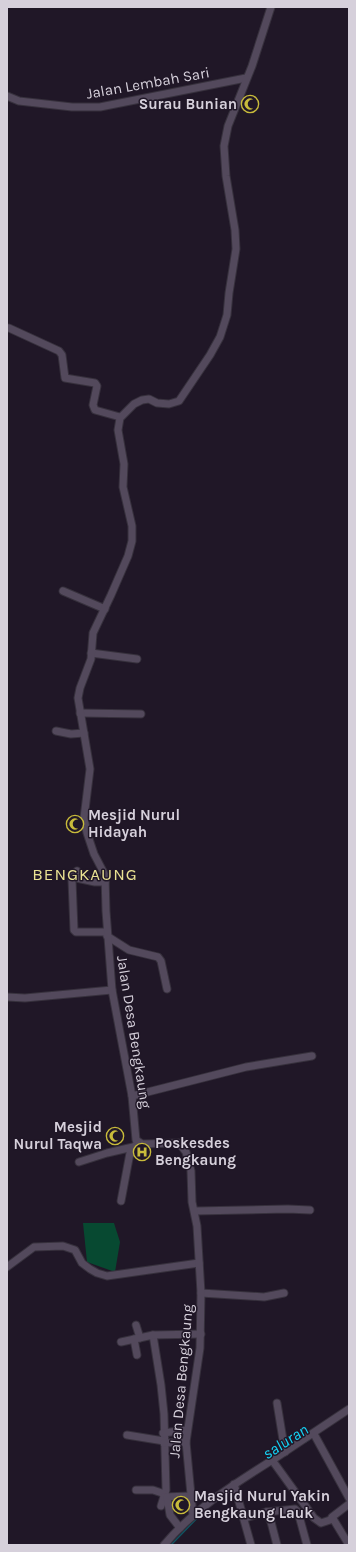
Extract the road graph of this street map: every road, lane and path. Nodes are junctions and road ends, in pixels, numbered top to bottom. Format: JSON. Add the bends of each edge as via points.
{"nodes":[{"id":1,"x":271,"y":7,"type":"edge"},
{"id":2,"x":246,"y":78,"type":"junction"},
{"id":3,"x":7,"y":96,"type":"edge"},
{"id":4,"x":9,"y":328,"type":"dead end"},
{"id":5,"x":120,"y":417,"type":"junction"},
{"id":6,"x":62,"y":591,"type":"dead end"},
{"id":7,"x":105,"y":609,"type":"junction"},
{"id":8,"x":91,"y":653,"type":"junction"},
{"id":9,"x":137,"y":659,"type":"dead end"},
{"id":10,"x":80,"y":713,"type":"junction"},
{"id":11,"x":141,"y":714,"type":"dead end"},
{"id":12,"x":56,"y":732,"type":"dead end"},
{"id":13,"x":84,"y":732,"type":"junction"},
{"id":14,"x":106,"y":882,"type":"junction"},
{"id":15,"x":107,"y":934,"type":"junction"},
{"id":16,"x":167,"y":989,"type":"dead end"},
{"id":17,"x":112,"y":990,"type":"junction"},
{"id":18,"x":7,"y":997,"type":"edge"},
{"id":19,"x":312,"y":1056,"type":"dead end"},
{"id":20,"x":132,"y":1096,"type":"junction"},
{"id":21,"x":135,"y":1145,"type":"junction"},
{"id":22,"x":79,"y":1162,"type":"dead end"},
{"id":23,"x":121,"y":1202,"type":"dead end"},
{"id":24,"x":310,"y":1210,"type":"dead end"},
{"id":25,"x":195,"y":1211,"type":"junction"},
{"id":26,"x":199,"y":1263,"type":"junction"},
{"id":27,"x":7,"y":1267,"type":"edge"},
{"id":28,"x":201,"y":1293,"type":"junction"},
{"id":29,"x":284,"y":1293,"type":"dead end"},
{"id":30,"x":136,"y":1326,"type":"dead end"},
{"id":31,"x":201,"y":1334,"type":"junction"},
{"id":32,"x":153,"y":1335,"type":"junction"},
{"id":33,"x":137,"y":1338,"type":"junction"},
{"id":34,"x":121,"y":1342,"type":"dead end"},
{"id":35,"x":137,"y":1355,"type":"dead end"},
{"id":36,"x":277,"y":1403,"type":"dead end"},
{"id":37,"x":349,"y":1409,"type":"edge"},
{"id":38,"x":187,"y":1430,"type":"junction"},
{"id":39,"x":163,"y":1433,"type":"junction"},
{"id":40,"x":127,"y":1435,"type":"dead end"},
{"id":41,"x":315,"y":1435,"type":"junction"},
{"id":42,"x":164,"y":1442,"type":"junction"},
{"id":43,"x":186,"y":1442,"type":"junction"},
{"id":44,"x":285,"y":1452,"type":"junction"},
{"id":45,"x":273,"y":1462,"type":"junction"},
{"id":46,"x":235,"y":1486,"type":"junction"},
{"id":47,"x":136,"y":1490,"type":"dead end"},
{"id":48,"x":165,"y":1496,"type":"junction"},
{"id":49,"x":190,"y":1496,"type":"junction"},
{"id":50,"x":349,"y":1498,"type":"edge"},
{"id":51,"x":349,"y":1504,"type":"edge"},
{"id":52,"x":161,"y":1506,"type":"dead end"},
{"id":53,"x":192,"y":1511,"type":"junction"},
{"id":54,"x":266,"y":1512,"type":"junction"},
{"id":55,"x":245,"y":1518,"type":"junction"},
{"id":56,"x":333,"y":1519,"type":"junction"},
{"id":57,"x":180,"y":1528,"type":"junction"},
{"id":58,"x":164,"y":1545,"type":"edge"},
{"id":59,"x":251,"y":1545,"type":"edge"},
{"id":60,"x":277,"y":1545,"type":"edge"},
{"id":61,"x":307,"y":1545,"type":"edge"},
{"id":62,"x":349,"y":1545,"type":"edge"}],
"edges":[{"from":1,"to":2,"type":"street"},
{"from":2,"to":3,"type":"street","name":"Jalan Lembah Sari","via":[[100,107],[72,107],[20,101]]},
{"from":2,"to":5,"type":"street","via":[[228,126],[224,146],[236,249],[227,315],[220,337],[199,373],[177,402],[163,403],[144,399]]},
{"from":4,"to":5,"type":"street","via":[[59,351],[65,378],[95,383],[95,410]]},
{"from":5,"to":7,"type":"street","name":"Jalan Desa Bengkaung","via":[[118,430],[124,464],[123,487],[132,526],[132,541]]},
{"from":6,"to":7,"type":"street"},
{"from":7,"to":8,"type":"street","name":"Jalan Desa Bengkaung","via":[[93,633]]},
{"from":8,"to":9,"type":"street"},
{"from":8,"to":10,"type":"street","name":"Jalan Desa Bengkaung","via":[[79,694]]},
{"from":10,"to":11,"type":"street"},
{"from":10,"to":13,"type":"street","name":"Jalan Desa Bengkaung"},
{"from":12,"to":13,"type":"street"},
{"from":13,"to":14,"type":"street","name":"Jalan Desa Bengkaung","via":[[90,769],[84,807],[85,826],[94,854],[104,870]]},
{"from":14,"to":15,"type":"street","name":"Jalan Desa Bengkaung"},
{"from":14,"to":15,"type":"street","via":[[95,882],[74,874],[74,930]]},
{"from":15,"to":16,"type":"street","via":[[129,950],[158,957]]},
{"from":15,"to":17,"type":"street","name":"Jalan Desa Bengkaung"},
{"from":17,"to":18,"type":"street","via":[[24,998]]},
{"from":17,"to":20,"type":"street","name":"Jalan Desa Bengkaung"},
{"from":19,"to":20,"type":"street","via":[[240,1068]]},
{"from":20,"to":21,"type":"street","name":"Jalan Desa Bengkaung"},
{"from":21,"to":22,"type":"street"},
{"from":21,"to":23,"type":"street","via":[[129,1159]]},
{"from":21,"to":25,"type":"street","name":"Jalan Desa Bengkaung","via":[[176,1142],[180,1144],[186,1152],[191,1171],[192,1202]]},
{"from":24,"to":25,"type":"street"},
{"from":25,"to":26,"type":"street","name":"Jalan Desa Bengkaung"},
{"from":26,"to":27,"type":"street","via":[[107,1276],[82,1263],[73,1249],[50,1246],[34,1247]]},
{"from":26,"to":28,"type":"street","name":"Jalan Desa Bengkaung"},
{"from":28,"to":29,"type":"street","via":[[264,1297]]},
{"from":28,"to":31,"type":"street","name":"Jalan Desa Bengkaung"},
{"from":30,"to":33,"type":"street"},
{"from":31,"to":32,"type":"street"},
{"from":31,"to":38,"type":"street","name":"Jalan Desa Bengkaung"},
{"from":32,"to":33,"type":"street"},
{"from":32,"to":39,"type":"street","via":[[163,1396]]},
{"from":33,"to":34,"type":"street"},
{"from":33,"to":35,"type":"street"},
{"from":36,"to":44,"type":"street"},
{"from":37,"to":41,"type":"street"},
{"from":38,"to":39,"type":"street"},
{"from":38,"to":43,"type":"street","name":"Jalan Desa Bengkaung"},
{"from":39,"to":42,"type":"street"},
{"from":40,"to":42,"type":"street"},
{"from":41,"to":44,"type":"street"},
{"from":41,"to":50,"type":"street"},
{"from":42,"to":43,"type":"street"},
{"from":42,"to":48,"type":"street"},
{"from":43,"to":49,"type":"street","name":"Jalan Desa Bengkaung"},
{"from":44,"to":45,"type":"street"},
{"from":45,"to":46,"type":"street"},
{"from":45,"to":56,"type":"street","via":[[314,1518],[320,1522]]},
{"from":46,"to":53,"type":"street"},
{"from":46,"to":55,"type":"street"},
{"from":47,"to":48,"type":"street","via":[[153,1490]]},
{"from":48,"to":49,"type":"street"},
{"from":48,"to":52,"type":"street"},
{"from":48,"to":57,"type":"street","via":[[170,1515]]},
{"from":49,"to":53,"type":"street","name":"Jalan Desa Bengkaung"},
{"from":51,"to":56,"type":"street","via":[[334,1514]]},
{"from":53,"to":57,"type":"street"},
{"from":54,"to":55,"type":"street"},
{"from":54,"to":60,"type":"street"},
{"from":54,"to":61,"type":"street","via":[[296,1509]]},
{"from":55,"to":59,"type":"street"},
{"from":56,"to":62,"type":"street"},
{"from":57,"to":58,"type":"street"}]}
